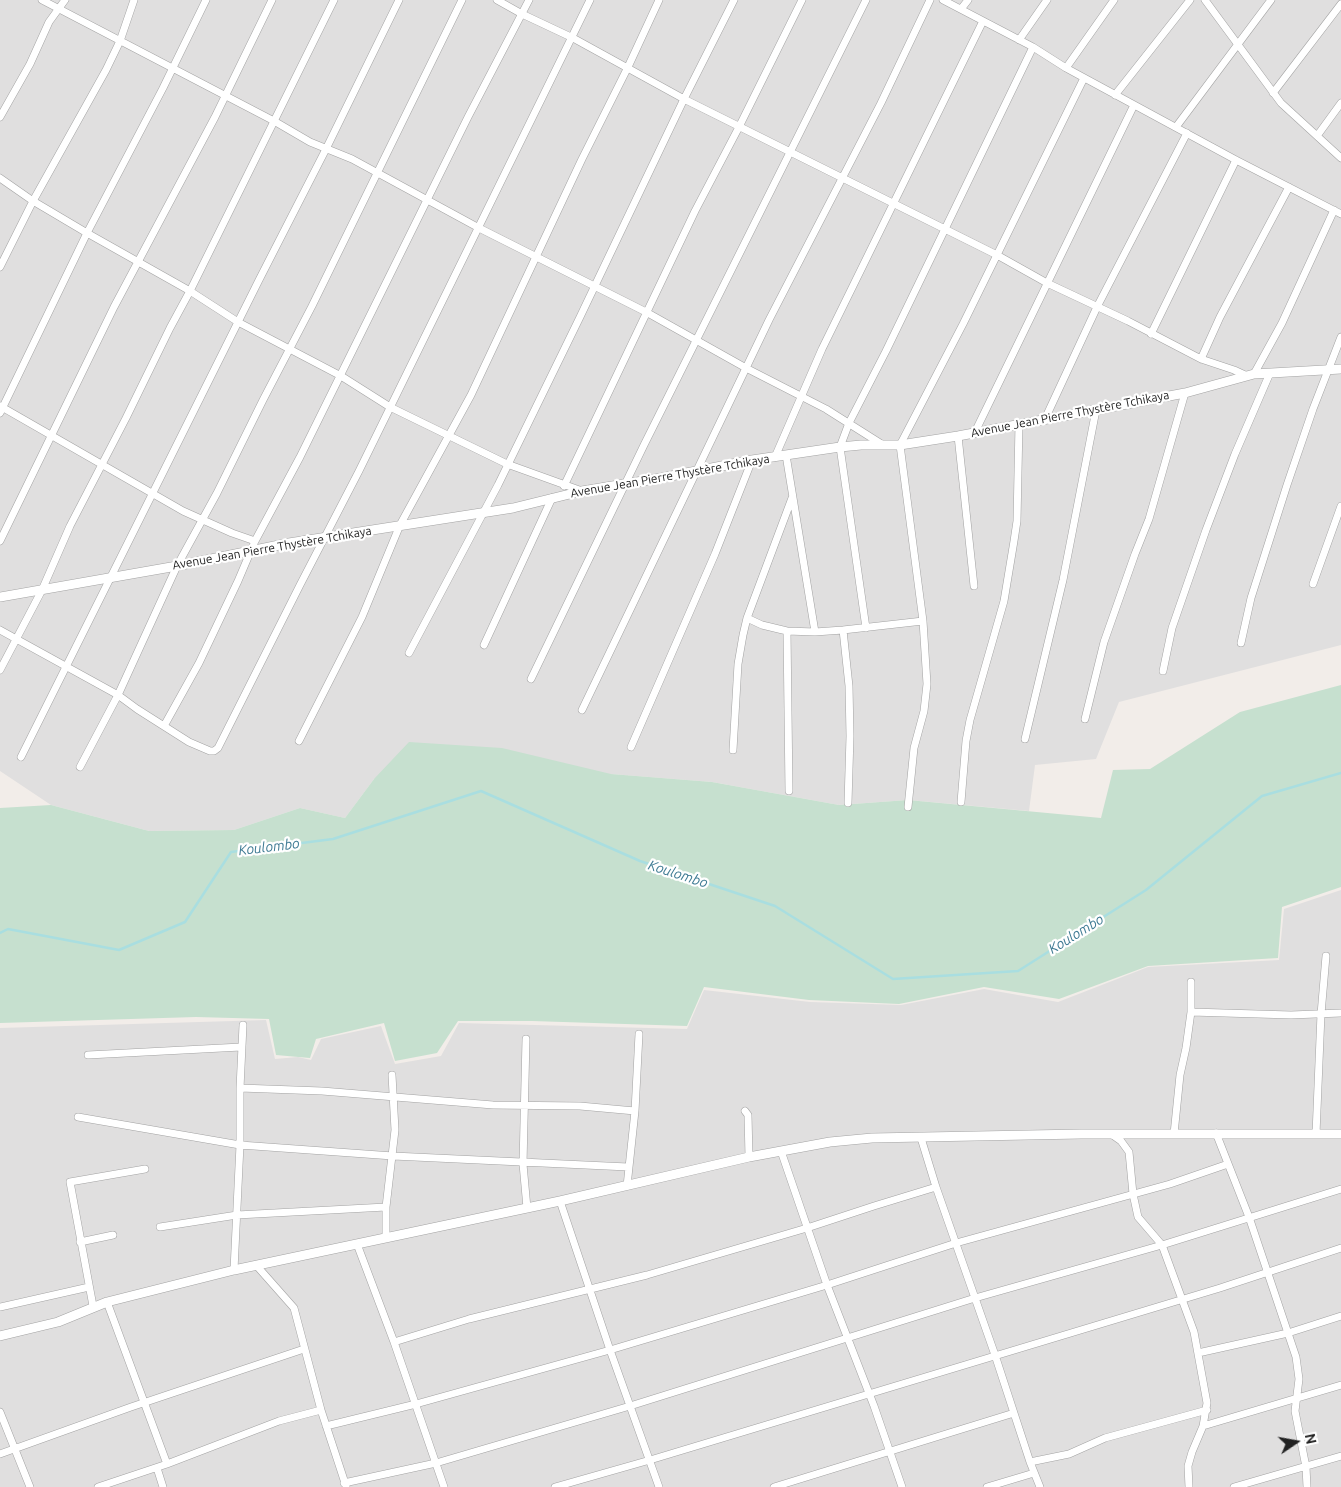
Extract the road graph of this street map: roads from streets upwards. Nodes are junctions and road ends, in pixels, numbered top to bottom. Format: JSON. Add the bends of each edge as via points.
{"nodes":[{"id":1,"x":42,"y":0,"type":"edge"},
{"id":2,"x":65,"y":0,"type":"edge"},
{"id":3,"x":134,"y":0,"type":"edge"},
{"id":4,"x":206,"y":0,"type":"edge"},
{"id":5,"x":272,"y":0,"type":"edge"},
{"id":6,"x":334,"y":0,"type":"edge"},
{"id":7,"x":399,"y":0,"type":"edge"},
{"id":8,"x":462,"y":0,"type":"edge"},
{"id":9,"x":497,"y":0,"type":"edge"},
{"id":10,"x":529,"y":0,"type":"edge"},
{"id":11,"x":590,"y":0,"type":"edge"},
{"id":12,"x":659,"y":0,"type":"edge"},
{"id":13,"x":734,"y":0,"type":"edge"},
{"id":14,"x":802,"y":0,"type":"edge"},
{"id":15,"x":866,"y":0,"type":"edge"},
{"id":16,"x":930,"y":0,"type":"edge"},
{"id":17,"x":943,"y":0,"type":"edge"},
{"id":18,"x":968,"y":0,"type":"edge"},
{"id":19,"x":1047,"y":0,"type":"edge"},
{"id":20,"x":1114,"y":0,"type":"edge"},
{"id":21,"x":1190,"y":0,"type":"edge"},
{"id":22,"x":1205,"y":0,"type":"edge"},
{"id":23,"x":1271,"y":0,"type":"edge"},
{"id":24,"x":1341,"y":4,"type":"edge"},
{"id":25,"x":59,"y":8,"type":"junction"},
{"id":26,"x":961,"y":9,"type":"junction"},
{"id":27,"x":522,"y":14,"type":"junction"},
{"id":28,"x":983,"y":20,"type":"junction"},
{"id":29,"x":573,"y":38,"type":"junction"},
{"id":30,"x":1019,"y":40,"type":"junction"},
{"id":31,"x":120,"y":41,"type":"junction"},
{"id":32,"x":1238,"y":45,"type":"junction"},
{"id":33,"x":1033,"y":48,"type":"junction"},
{"id":34,"x":628,"y":67,"type":"junction"},
{"id":35,"x":173,"y":68,"type":"junction"},
{"id":36,"x":1066,"y":68,"type":"junction"},
{"id":37,"x":1084,"y":78,"type":"junction"},
{"id":38,"x":1273,"y":93,"type":"junction"},
{"id":39,"x":225,"y":95,"type":"junction"},
{"id":40,"x":1115,"y":95,"type":"junction"},
{"id":41,"x":684,"y":99,"type":"junction"},
{"id":42,"x":1341,"y":103,"type":"edge"},
{"id":43,"x":1134,"y":105,"type":"junction"},
{"id":44,"x":0,"y":117,"type":"edge"},
{"id":45,"x":274,"y":121,"type":"junction"},
{"id":46,"x":739,"y":127,"type":"junction"},
{"id":47,"x":1176,"y":127,"type":"junction"},
{"id":48,"x":1187,"y":133,"type":"junction"},
{"id":49,"x":1317,"y":136,"type":"junction"},
{"id":50,"x":326,"y":149,"type":"junction"},
{"id":51,"x":791,"y":152,"type":"junction"},
{"id":52,"x":1341,"y":158,"type":"edge"},
{"id":53,"x":1236,"y":160,"type":"junction"},
{"id":54,"x":378,"y":173,"type":"junction"},
{"id":55,"x":0,"y":178,"type":"edge"},
{"id":56,"x":841,"y":178,"type":"junction"},
{"id":57,"x":1289,"y":187,"type":"junction"},
{"id":58,"x":428,"y":199,"type":"junction"},
{"id":59,"x":34,"y":201,"type":"junction"},
{"id":60,"x":893,"y":204,"type":"junction"},
{"id":61,"x":1338,"y":212,"type":"edge"},
{"id":62,"x":479,"y":228,"type":"junction"},
{"id":63,"x":945,"y":230,"type":"junction"},
{"id":64,"x":87,"y":233,"type":"junction"},
{"id":65,"x":997,"y":255,"type":"junction"},
{"id":66,"x":536,"y":256,"type":"junction"},
{"id":67,"x":138,"y":262,"type":"junction"},
{"id":68,"x":0,"y":267,"type":"edge"},
{"id":69,"x":1047,"y":283,"type":"junction"},
{"id":70,"x":594,"y":286,"type":"junction"},
{"id":71,"x":190,"y":291,"type":"junction"},
{"id":72,"x":1097,"y":307,"type":"junction"},
{"id":73,"x":646,"y":312,"type":"junction"},
{"id":74,"x":238,"y":322,"type":"junction"},
{"id":75,"x":1151,"y":334,"type":"junction"},
{"id":76,"x":1341,"y":337,"type":"edge"},
{"id":77,"x":696,"y":341,"type":"junction"},
{"id":78,"x":290,"y":350,"type":"junction"},
{"id":79,"x":1201,"y":359,"type":"junction"},
{"id":80,"x":746,"y":368,"type":"junction"},
{"id":81,"x":1341,"y":368,"type":"edge"},
{"id":82,"x":1328,"y":370,"type":"junction"},
{"id":83,"x":1270,"y":374,"type":"junction"},
{"id":84,"x":1251,"y":375,"type":"junction"},
{"id":85,"x":341,"y":376,"type":"junction"},
{"id":86,"x":1185,"y":392,"type":"junction"},
{"id":87,"x":801,"y":396,"type":"junction"},
{"id":88,"x":390,"y":406,"type":"junction"},
{"id":89,"x":1,"y":409,"type":"edge"},
{"id":90,"x":1096,"y":410,"type":"junction"},
{"id":91,"x":1045,"y":419,"type":"junction"},
{"id":92,"x":849,"y":423,"type":"junction"},
{"id":93,"x":1019,"y":424,"type":"junction"},
{"id":94,"x":975,"y":432,"type":"junction"},
{"id":95,"x":448,"y":435,"type":"junction"},
{"id":96,"x":50,"y":436,"type":"junction"},
{"id":97,"x":958,"y":436,"type":"junction"},
{"id":98,"x":900,"y":444,"type":"junction"},
{"id":99,"x":884,"y":446,"type":"junction"},
{"id":100,"x":840,"y":447,"type":"junction"},
{"id":101,"x":786,"y":456,"type":"junction"},
{"id":102,"x":775,"y":457,"type":"junction"},
{"id":103,"x":752,"y":460,"type":"junction"},
{"id":104,"x":102,"y":464,"type":"junction"},
{"id":105,"x":508,"y":464,"type":"junction"},
{"id":106,"x":696,"y":470,"type":"junction"},
{"id":107,"x":626,"y":485,"type":"junction"},
{"id":108,"x":564,"y":486,"type":"junction"},
{"id":109,"x":582,"y":491,"type":"junction"},
{"id":110,"x":152,"y":494,"type":"junction"},
{"id":111,"x":552,"y":498,"type":"junction"},
{"id":112,"x":792,"y":498,"type":"junction"},
{"id":113,"x":1341,"y":506,"type":"edge"},
{"id":114,"x":483,"y":513,"type":"junction"},
{"id":115,"x":203,"y":519,"type":"junction"},
{"id":116,"x":400,"y":525,"type":"junction"},
{"id":117,"x":326,"y":537,"type":"junction"},
{"id":118,"x":0,"y":540,"type":"edge"},
{"id":119,"x":254,"y":541,"type":"junction"},
{"id":120,"x":250,"y":550,"type":"junction"},
{"id":121,"x":177,"y":566,"type":"junction"},
{"id":122,"x":111,"y":577,"type":"junction"},
{"id":123,"x":1313,"y":584,"type":"dead end"},
{"id":124,"x":974,"y":586,"type":"dead end"},
{"id":125,"x":42,"y":590,"type":"junction"},
{"id":126,"x":0,"y":597,"type":"edge"},
{"id":127,"x":747,"y":618,"type":"junction"},
{"id":128,"x":923,"y":620,"type":"junction"},
{"id":129,"x":866,"y":628,"type":"junction"},
{"id":130,"x":0,"y":630,"type":"edge"},
{"id":131,"x":788,"y":630,"type":"junction"},
{"id":132,"x":843,"y":630,"type":"junction"},
{"id":133,"x":815,"y":632,"type":"junction"},
{"id":134,"x":16,"y":640,"type":"junction"},
{"id":135,"x":1241,"y":643,"type":"dead end"},
{"id":136,"x":484,"y":645,"type":"dead end"},
{"id":137,"x":408,"y":653,"type":"dead end"},
{"id":138,"x":66,"y":665,"type":"junction"},
{"id":139,"x":0,"y":670,"type":"edge"},
{"id":140,"x":1163,"y":671,"type":"dead end"},
{"id":141,"x":531,"y":679,"type":"dead end"},
{"id":142,"x":118,"y":694,"type":"junction"},
{"id":143,"x":582,"y":710,"type":"dead end"},
{"id":144,"x":1085,"y":719,"type":"dead end"},
{"id":145,"x":164,"y":726,"type":"junction"},
{"id":146,"x":1025,"y":739,"type":"dead end"},
{"id":147,"x":299,"y":741,"type":"dead end"},
{"id":148,"x":631,"y":747,"type":"dead end"},
{"id":149,"x":734,"y":750,"type":"dead end"},
{"id":150,"x":21,"y":757,"type":"dead end"},
{"id":151,"x":80,"y":767,"type":"dead end"},
{"id":152,"x":789,"y":791,"type":"dead end"},
{"id":153,"x":961,"y":802,"type":"dead end"},
{"id":154,"x":848,"y":803,"type":"dead end"},
{"id":155,"x":908,"y":807,"type":"dead end"},
{"id":156,"x":1326,"y":956,"type":"dead end"},
{"id":157,"x":1191,"y":982,"type":"dead end"},
{"id":158,"x":1191,"y":1012,"type":"junction"},
{"id":159,"x":1341,"y":1013,"type":"edge"},
{"id":160,"x":1321,"y":1014,"type":"junction"},
{"id":161,"x":243,"y":1024,"type":"dead end"},
{"id":162,"x":639,"y":1034,"type":"dead end"},
{"id":163,"x":526,"y":1039,"type":"dead end"},
{"id":164,"x":241,"y":1048,"type":"junction"},
{"id":165,"x":88,"y":1055,"type":"dead end"},
{"id":166,"x":392,"y":1075,"type":"dead end"},
{"id":167,"x":240,"y":1088,"type":"junction"},
{"id":168,"x":394,"y":1096,"type":"junction"},
{"id":169,"x":524,"y":1105,"type":"junction"},
{"id":170,"x":635,"y":1111,"type":"junction"},
{"id":171,"x":745,"y":1111,"type":"dead end"},
{"id":172,"x":78,"y":1117,"type":"dead end"},
{"id":173,"x":1216,"y":1133,"type":"junction"},
{"id":174,"x":1111,"y":1134,"type":"junction"},
{"id":175,"x":1174,"y":1134,"type":"junction"},
{"id":176,"x":1316,"y":1134,"type":"junction"},
{"id":177,"x":1341,"y":1134,"type":"edge"},
{"id":178,"x":921,"y":1138,"type":"junction"},
{"id":179,"x":240,"y":1145,"type":"junction"},
{"id":180,"x":781,"y":1151,"type":"junction"},
{"id":181,"x":392,"y":1156,"type":"junction"},
{"id":182,"x":749,"y":1157,"type":"junction"},
{"id":183,"x":523,"y":1164,"type":"junction"},
{"id":184,"x":1228,"y":1164,"type":"junction"},
{"id":185,"x":628,"y":1167,"type":"junction"},
{"id":186,"x":145,"y":1168,"type":"dead end"},
{"id":187,"x":627,"y":1186,"type":"junction"},
{"id":188,"x":936,"y":1187,"type":"junction"},
{"id":189,"x":1341,"y":1189,"type":"edge"},
{"id":190,"x":1133,"y":1194,"type":"junction"},
{"id":191,"x":560,"y":1201,"type":"junction"},
{"id":192,"x":386,"y":1208,"type":"junction"},
{"id":193,"x":527,"y":1208,"type":"junction"},
{"id":194,"x":238,"y":1215,"type":"junction"},
{"id":195,"x":1249,"y":1217,"type":"junction"},
{"id":196,"x":160,"y":1227,"type":"dead end"},
{"id":197,"x":807,"y":1228,"type":"junction"},
{"id":198,"x":113,"y":1235,"type":"dead end"},
{"id":199,"x":386,"y":1238,"type":"junction"},
{"id":200,"x":80,"y":1242,"type":"junction"},
{"id":201,"x":956,"y":1243,"type":"junction"},
{"id":202,"x":357,"y":1244,"type":"junction"},
{"id":203,"x":1162,"y":1245,"type":"junction"},
{"id":204,"x":1341,"y":1248,"type":"edge"},
{"id":205,"x":256,"y":1266,"type":"junction"},
{"id":206,"x":234,"y":1270,"type":"junction"},
{"id":207,"x":1267,"y":1272,"type":"junction"},
{"id":208,"x":827,"y":1285,"type":"junction"},
{"id":209,"x":89,"y":1287,"type":"junction"},
{"id":210,"x":589,"y":1288,"type":"junction"},
{"id":211,"x":975,"y":1298,"type":"junction"},
{"id":212,"x":1183,"y":1300,"type":"junction"},
{"id":213,"x":108,"y":1302,"type":"junction"},
{"id":214,"x":93,"y":1306,"type":"junction"},
{"id":215,"x":0,"y":1307,"type":"edge"},
{"id":216,"x":1341,"y":1316,"type":"edge"},
{"id":217,"x":1288,"y":1333,"type":"junction"},
{"id":218,"x":0,"y":1336,"type":"edge"},
{"id":219,"x":848,"y":1339,"type":"junction"},
{"id":220,"x":394,"y":1342,"type":"junction"},
{"id":221,"x":304,"y":1348,"type":"junction"},
{"id":222,"x":610,"y":1350,"type":"junction"},
{"id":223,"x":1198,"y":1353,"type":"junction"},
{"id":224,"x":995,"y":1355,"type":"junction"},
{"id":225,"x":1341,"y":1385,"type":"edge"},
{"id":226,"x":869,"y":1394,"type":"junction"},
{"id":227,"x":1297,"y":1399,"type":"junction"},
{"id":228,"x":143,"y":1403,"type":"junction"},
{"id":229,"x":416,"y":1404,"type":"junction"},
{"id":230,"x":630,"y":1406,"type":"junction"},
{"id":231,"x":321,"y":1410,"type":"junction"},
{"id":232,"x":1207,"y":1410,"type":"junction"},
{"id":233,"x":0,"y":1412,"type":"edge"},
{"id":234,"x":1014,"y":1413,"type":"junction"},
{"id":235,"x":326,"y":1426,"type":"junction"},
{"id":236,"x":1203,"y":1426,"type":"junction"},
{"id":237,"x":15,"y":1449,"type":"junction"},
{"id":238,"x":890,"y":1452,"type":"junction"},
{"id":239,"x":0,"y":1454,"type":"edge"},
{"id":240,"x":1341,"y":1456,"type":"edge"},
{"id":241,"x":650,"y":1460,"type":"junction"},
{"id":242,"x":1030,"y":1462,"type":"junction"},
{"id":243,"x":436,"y":1463,"type":"junction"},
{"id":244,"x":167,"y":1464,"type":"junction"},
{"id":245,"x":1306,"y":1467,"type":"junction"},
{"id":246,"x":157,"y":1468,"type":"junction"},
{"id":247,"x":1034,"y":1473,"type":"junction"},
{"id":248,"x":345,"y":1485,"type":"edge"},
{"id":249,"x":30,"y":1487,"type":"edge"},
{"id":250,"x":98,"y":1487,"type":"edge"},
{"id":251,"x":163,"y":1487,"type":"edge"},
{"id":252,"x":444,"y":1487,"type":"edge"},
{"id":253,"x":555,"y":1487,"type":"edge"},
{"id":254,"x":659,"y":1487,"type":"edge"},
{"id":255,"x":774,"y":1487,"type":"edge"},
{"id":256,"x":902,"y":1487,"type":"edge"},
{"id":257,"x":987,"y":1487,"type":"edge"},
{"id":258,"x":1040,"y":1487,"type":"edge"},
{"id":259,"x":1189,"y":1487,"type":"edge"},
{"id":260,"x":1234,"y":1487,"type":"edge"},
{"id":261,"x":1307,"y":1487,"type":"edge"}],
"edges":[{"from":1,"to":25,"type":"street"},
{"from":2,"to":25,"type":"street"},
{"from":3,"to":31,"type":"street"},
{"from":4,"to":35,"type":"street"},
{"from":5,"to":39,"type":"street"},
{"from":6,"to":45,"type":"street"},
{"from":7,"to":50,"type":"street"},
{"from":8,"to":54,"type":"street"},
{"from":9,"to":27,"type":"street"},
{"from":10,"to":27,"type":"street"},
{"from":11,"to":29,"type":"street"},
{"from":12,"to":34,"type":"street"},
{"from":13,"to":41,"type":"street"},
{"from":14,"to":46,"type":"street"},
{"from":15,"to":51,"type":"street"},
{"from":16,"to":56,"type":"street"},
{"from":17,"to":26,"type":"street"},
{"from":18,"to":26,"type":"street"},
{"from":19,"to":30,"type":"street"},
{"from":20,"to":36,"type":"street"},
{"from":21,"to":40,"type":"street"},
{"from":22,"to":32,"type":"street"},
{"from":23,"to":32,"type":"street"},
{"from":24,"to":38,"type":"street"},
{"from":25,"to":31,"type":"street"},
{"from":25,"to":44,"type":"street"},
{"from":26,"to":28,"type":"street"},
{"from":27,"to":29,"type":"street"},
{"from":27,"to":58,"type":"street"},
{"from":28,"to":30,"type":"street"},
{"from":28,"to":60,"type":"street"},
{"from":29,"to":34,"type":"street"},
{"from":29,"to":62,"type":"street"},
{"from":30,"to":33,"type":"street"},
{"from":31,"to":35,"type":"street"},
{"from":31,"to":59,"type":"street"},
{"from":32,"to":38,"type":"street"},
{"from":32,"to":47,"type":"street"},
{"from":33,"to":36,"type":"street"},
{"from":33,"to":63,"type":"street"},
{"from":34,"to":41,"type":"street"},
{"from":34,"to":66,"type":"street"},
{"from":35,"to":39,"type":"street"},
{"from":35,"to":64,"type":"street"},
{"from":36,"to":37,"type":"street"},
{"from":37,"to":40,"type":"street"},
{"from":37,"to":65,"type":"street"},
{"from":38,"to":49,"type":"street"},
{"from":39,"to":45,"type":"street"},
{"from":39,"to":67,"type":"street"},
{"from":40,"to":43,"type":"street"},
{"from":41,"to":46,"type":"street"},
{"from":41,"to":70,"type":"street"},
{"from":42,"to":49,"type":"street"},
{"from":43,"to":47,"type":"street"},
{"from":43,"to":69,"type":"street"},
{"from":45,"to":50,"type":"street"},
{"from":45,"to":71,"type":"street"},
{"from":46,"to":51,"type":"street"},
{"from":46,"to":73,"type":"street"},
{"from":47,"to":48,"type":"street"},
{"from":48,"to":53,"type":"street"},
{"from":48,"to":72,"type":"street"},
{"from":49,"to":52,"type":"street"},
{"from":50,"to":54,"type":"street"},
{"from":50,"to":74,"type":"street"},
{"from":51,"to":56,"type":"street"},
{"from":51,"to":77,"type":"street"},
{"from":53,"to":57,"type":"street"},
{"from":53,"to":75,"type":"street"},
{"from":54,"to":58,"type":"street"},
{"from":54,"to":78,"type":"street"},
{"from":55,"to":59,"type":"street"},
{"from":56,"to":60,"type":"street"},
{"from":56,"to":80,"type":"street"},
{"from":57,"to":61,"type":"street"},
{"from":57,"to":79,"type":"street","via":[[1237,283]]},
{"from":58,"to":62,"type":"street"},
{"from":58,"to":85,"type":"street"},
{"from":59,"to":64,"type":"street"},
{"from":59,"to":68,"type":"street"},
{"from":60,"to":63,"type":"street"},
{"from":60,"to":87,"type":"street"},
{"from":61,"to":84,"type":"street","via":[[1282,323]]},
{"from":62,"to":66,"type":"street"},
{"from":62,"to":88,"type":"street"},
{"from":63,"to":65,"type":"street"},
{"from":63,"to":92,"type":"street"},
{"from":64,"to":67,"type":"street"},
{"from":64,"to":89,"type":"street"},
{"from":65,"to":69,"type":"street"},
{"from":65,"to":98,"type":"street"},
{"from":66,"to":70,"type":"street"},
{"from":66,"to":95,"type":"street","via":[[471,395]]},
{"from":67,"to":71,"type":"street"},
{"from":67,"to":96,"type":"street"},
{"from":69,"to":72,"type":"street"},
{"from":69,"to":94,"type":"street"},
{"from":70,"to":73,"type":"street"},
{"from":70,"to":105,"type":"street"},
{"from":71,"to":74,"type":"street"},
{"from":71,"to":104,"type":"street"},
{"from":72,"to":75,"type":"street"},
{"from":72,"to":91,"type":"street"},
{"from":73,"to":77,"type":"street"},
{"from":73,"to":108,"type":"street"},
{"from":74,"to":78,"type":"street"},
{"from":74,"to":110,"type":"street"},
{"from":75,"to":79,"type":"street"},
{"from":76,"to":82,"type":"street"},
{"from":77,"to":80,"type":"street"},
{"from":77,"to":107,"type":"street"},
{"from":78,"to":85,"type":"street"},
{"from":78,"to":115,"type":"street"},
{"from":79,"to":84,"type":"street"},
{"from":80,"to":87,"type":"street"},
{"from":80,"to":106,"type":"street"},
{"from":81,"to":82,"type":"street","name":"Avenue Jean Pierre Thystère Tchikaya"},
{"from":82,"to":83,"type":"street","name":"Avenue Jean Pierre Thystère Tchikaya"},
{"from":82,"to":135,"type":"street","via":[[1287,485],[1251,598]]},
{"from":83,"to":84,"type":"street","name":"Avenue Jean Pierre Thystère Tchikaya"},
{"from":83,"to":140,"type":"street","via":[[1206,530],[1172,628]]},
{"from":84,"to":86,"type":"street","name":"Avenue Jean Pierre Thystère Tchikaya"},
{"from":85,"to":88,"type":"street"},
{"from":85,"to":119,"type":"street","via":[[277,503]]},
{"from":86,"to":90,"type":"street","name":"Avenue Jean Pierre Thystère Tchikaya"},
{"from":86,"to":144,"type":"street","via":[[1149,520],[1104,642]]},
{"from":87,"to":92,"type":"street"},
{"from":87,"to":102,"type":"street"},
{"from":88,"to":95,"type":"street"},
{"from":88,"to":117,"type":"street"},
{"from":89,"to":96,"type":"street"},
{"from":90,"to":91,"type":"street","name":"Avenue Jean Pierre Thystère Tchikaya"},
{"from":90,"to":146,"type":"street","via":[[1063,580]]},
{"from":91,"to":93,"type":"street","name":"Avenue Jean Pierre Thystère Tchikaya"},
{"from":92,"to":99,"type":"street"},
{"from":92,"to":100,"type":"street"},
{"from":93,"to":94,"type":"street","name":"Avenue Jean Pierre Thystère Tchikaya"},
{"from":93,"to":153,"type":"street","via":[[1014,541],[1004,601],[970,720]]},
{"from":94,"to":97,"type":"street","name":"Avenue Jean Pierre Thystère Tchikaya"},
{"from":95,"to":105,"type":"street"},
{"from":95,"to":116,"type":"street"},
{"from":96,"to":104,"type":"street"},
{"from":96,"to":118,"type":"street"},
{"from":97,"to":98,"type":"street","name":"Avenue Jean Pierre Thystère Tchikaya"},
{"from":97,"to":124,"type":"street"},
{"from":98,"to":99,"type":"street","name":"Avenue Jean Pierre Thystère Tchikaya"},
{"from":98,"to":128,"type":"street"},
{"from":99,"to":100,"type":"street","name":"Avenue Jean Pierre Thystère Tchikaya"},
{"from":100,"to":101,"type":"street","name":"Avenue Jean Pierre Thystère Tchikaya"},
{"from":100,"to":129,"type":"street"},
{"from":101,"to":102,"type":"street","name":"Avenue Jean Pierre Thystère Tchikaya"},
{"from":101,"to":112,"type":"street"},
{"from":102,"to":103,"type":"street","name":"Avenue Jean Pierre Thystère Tchikaya"},
{"from":103,"to":106,"type":"street","name":"Avenue Jean Pierre Thystère Tchikaya"},
{"from":103,"to":148,"type":"street"},
{"from":104,"to":110,"type":"street"},
{"from":104,"to":125,"type":"street"},
{"from":105,"to":108,"type":"street"},
{"from":105,"to":114,"type":"street"},
{"from":106,"to":107,"type":"street","name":"Avenue Jean Pierre Thystère Tchikaya"},
{"from":106,"to":143,"type":"street"},
{"from":107,"to":109,"type":"street","name":"Avenue Jean Pierre Thystère Tchikaya"},
{"from":107,"to":141,"type":"street"},
{"from":108,"to":109,"type":"street"},
{"from":109,"to":111,"type":"street","name":"Avenue Jean Pierre Thystère Tchikaya"},
{"from":110,"to":115,"type":"street"},
{"from":110,"to":122,"type":"street"},
{"from":111,"to":114,"type":"street","name":"Avenue Jean Pierre Thystère Tchikaya"},
{"from":111,"to":136,"type":"street"},
{"from":112,"to":127,"type":"street"},
{"from":112,"to":133,"type":"street"},
{"from":113,"to":123,"type":"street"},
{"from":114,"to":116,"type":"street","name":"Avenue Jean Pierre Thystère Tchikaya"},
{"from":114,"to":137,"type":"street"},
{"from":115,"to":119,"type":"street"},
{"from":115,"to":121,"type":"street"},
{"from":116,"to":117,"type":"street","name":"Avenue Jean Pierre Thystère Tchikaya"},
{"from":116,"to":147,"type":"street","via":[[362,617]]},
{"from":117,"to":120,"type":"street","name":"Avenue Jean Pierre Thystère Tchikaya"},
{"from":117,"to":145,"type":"street","via":[[218,748],[214,751],[204,748]]},
{"from":119,"to":120,"type":"street"},
{"from":120,"to":121,"type":"street","name":"Avenue Jean Pierre Thystère Tchikaya"},
{"from":120,"to":145,"type":"street","via":[[203,654]]},
{"from":121,"to":122,"type":"street","name":"Avenue Jean Pierre Thystère Tchikaya"},
{"from":121,"to":142,"type":"street"},
{"from":122,"to":125,"type":"street","name":"Avenue Jean Pierre Thystère Tchikaya"},
{"from":122,"to":138,"type":"street"},
{"from":125,"to":126,"type":"street","name":"Avenue Jean Pierre Thystère Tchikaya"},
{"from":125,"to":134,"type":"street"},
{"from":127,"to":131,"type":"street"},
{"from":127,"to":149,"type":"street","via":[[738,664]]},
{"from":128,"to":129,"type":"street"},
{"from":128,"to":155,"type":"street","via":[[927,696],[914,748]]},
{"from":129,"to":132,"type":"street"},
{"from":130,"to":134,"type":"street"},
{"from":131,"to":133,"type":"street"},
{"from":131,"to":152,"type":"street"},
{"from":132,"to":133,"type":"street"},
{"from":132,"to":154,"type":"street","via":[[849,686]]},
{"from":134,"to":138,"type":"street"},
{"from":134,"to":139,"type":"street"},
{"from":138,"to":142,"type":"street"},
{"from":138,"to":150,"type":"street"},
{"from":142,"to":145,"type":"street"},
{"from":142,"to":151,"type":"street"},
{"from":156,"to":160,"type":"street"},
{"from":157,"to":158,"type":"street"},
{"from":158,"to":160,"type":"street"},
{"from":158,"to":175,"type":"street"},
{"from":159,"to":160,"type":"street"},
{"from":160,"to":176,"type":"street"},
{"from":161,"to":164,"type":"street"},
{"from":162,"to":170,"type":"street"},
{"from":163,"to":169,"type":"street"},
{"from":164,"to":165,"type":"street"},
{"from":164,"to":167,"type":"street"},
{"from":166,"to":168,"type":"street"},
{"from":167,"to":168,"type":"street"},
{"from":167,"to":179,"type":"street"},
{"from":168,"to":169,"type":"street"},
{"from":168,"to":181,"type":"street","via":[[396,1130]]},
{"from":169,"to":170,"type":"street"},
{"from":169,"to":183,"type":"street"},
{"from":170,"to":185,"type":"street"},
{"from":171,"to":182,"type":"street","via":[[748,1115]]},
{"from":172,"to":179,"type":"street"},
{"from":173,"to":175,"type":"street"},
{"from":173,"to":176,"type":"street"},
{"from":173,"to":184,"type":"street"},
{"from":174,"to":175,"type":"street"},
{"from":174,"to":178,"type":"street"},
{"from":174,"to":190,"type":"street","via":[[1122,1141],[1129,1152]]},
{"from":176,"to":177,"type":"street"},
{"from":178,"to":180,"type":"street","via":[[872,1138]]},
{"from":178,"to":188,"type":"street"},
{"from":179,"to":181,"type":"street"},
{"from":179,"to":194,"type":"street"},
{"from":180,"to":182,"type":"street"},
{"from":180,"to":197,"type":"street"},
{"from":181,"to":183,"type":"street"},
{"from":181,"to":192,"type":"street"},
{"from":182,"to":187,"type":"street"},
{"from":183,"to":185,"type":"street"},
{"from":183,"to":193,"type":"street"},
{"from":184,"to":190,"type":"street"},
{"from":184,"to":195,"type":"street"},
{"from":185,"to":187,"type":"street"},
{"from":186,"to":200,"type":"street","via":[[70,1182]]},
{"from":187,"to":191,"type":"street"},
{"from":188,"to":197,"type":"street"},
{"from":188,"to":201,"type":"street"},
{"from":189,"to":195,"type":"street"},
{"from":190,"to":201,"type":"street"},
{"from":190,"to":203,"type":"street","via":[[1138,1217]]},
{"from":191,"to":193,"type":"street"},
{"from":191,"to":210,"type":"street"},
{"from":192,"to":194,"type":"street"},
{"from":192,"to":199,"type":"street"},
{"from":193,"to":199,"type":"street"},
{"from":194,"to":196,"type":"street"},
{"from":194,"to":206,"type":"street"},
{"from":195,"to":203,"type":"street"},
{"from":195,"to":207,"type":"street"},
{"from":197,"to":208,"type":"street"},
{"from":197,"to":210,"type":"street","via":[[647,1275]]},
{"from":198,"to":200,"type":"street"},
{"from":199,"to":202,"type":"street"},
{"from":200,"to":209,"type":"street"},
{"from":201,"to":208,"type":"street"},
{"from":201,"to":211,"type":"street"},
{"from":202,"to":205,"type":"street"},
{"from":202,"to":220,"type":"street"},
{"from":203,"to":211,"type":"street"},
{"from":203,"to":212,"type":"street"},
{"from":204,"to":207,"type":"street"},
{"from":205,"to":206,"type":"street"},
{"from":205,"to":221,"type":"street","via":[[293,1306]]},
{"from":206,"to":213,"type":"street"},
{"from":207,"to":212,"type":"street"},
{"from":207,"to":217,"type":"street"},
{"from":208,"to":219,"type":"street"},
{"from":208,"to":222,"type":"street"},
{"from":209,"to":214,"type":"street"},
{"from":209,"to":215,"type":"street"},
{"from":210,"to":220,"type":"street"},
{"from":210,"to":222,"type":"street"},
{"from":211,"to":219,"type":"street"},
{"from":211,"to":224,"type":"street"},
{"from":212,"to":223,"type":"street"},
{"from":212,"to":224,"type":"street"},
{"from":213,"to":214,"type":"street"},
{"from":213,"to":228,"type":"street"},
{"from":214,"to":218,"type":"street","via":[[58,1322]]},
{"from":216,"to":217,"type":"street"},
{"from":217,"to":223,"type":"street"},
{"from":217,"to":227,"type":"street","via":[[1296,1357]]},
{"from":219,"to":226,"type":"street"},
{"from":219,"to":230,"type":"street"},
{"from":220,"to":229,"type":"street"},
{"from":221,"to":228,"type":"street"},
{"from":221,"to":231,"type":"street"},
{"from":222,"to":229,"type":"street"},
{"from":222,"to":230,"type":"street"},
{"from":223,"to":232,"type":"street"},
{"from":224,"to":226,"type":"street"},
{"from":224,"to":234,"type":"street"},
{"from":225,"to":227,"type":"street"},
{"from":226,"to":238,"type":"street"},
{"from":226,"to":241,"type":"street"},
{"from":227,"to":236,"type":"street"},
{"from":227,"to":245,"type":"street","via":[[1295,1411]]},
{"from":228,"to":237,"type":"street"},
{"from":228,"to":244,"type":"street"},
{"from":229,"to":235,"type":"street"},
{"from":229,"to":243,"type":"street"},
{"from":230,"to":241,"type":"street"},
{"from":230,"to":243,"type":"street"},
{"from":231,"to":235,"type":"street"},
{"from":231,"to":244,"type":"street","via":[[279,1422]]},
{"from":232,"to":236,"type":"street"},
{"from":232,"to":242,"type":"street","via":[[1105,1438],[1069,1454]]},
{"from":233,"to":237,"type":"street"},
{"from":234,"to":238,"type":"street"},
{"from":234,"to":242,"type":"street"},
{"from":235,"to":248,"type":"street"},
{"from":236,"to":259,"type":"street","via":[[1188,1466]]},
{"from":237,"to":239,"type":"street"},
{"from":237,"to":249,"type":"street"},
{"from":238,"to":255,"type":"street"},
{"from":238,"to":256,"type":"street"},
{"from":240,"to":245,"type":"street"},
{"from":241,"to":253,"type":"street"},
{"from":241,"to":254,"type":"street"},
{"from":242,"to":247,"type":"street"},
{"from":243,"to":248,"type":"street"},
{"from":243,"to":252,"type":"street"},
{"from":244,"to":246,"type":"street"},
{"from":245,"to":260,"type":"street"},
{"from":245,"to":261,"type":"street"},
{"from":246,"to":250,"type":"street"},
{"from":246,"to":251,"type":"street"},
{"from":247,"to":257,"type":"street"},
{"from":247,"to":258,"type":"street"}]}
